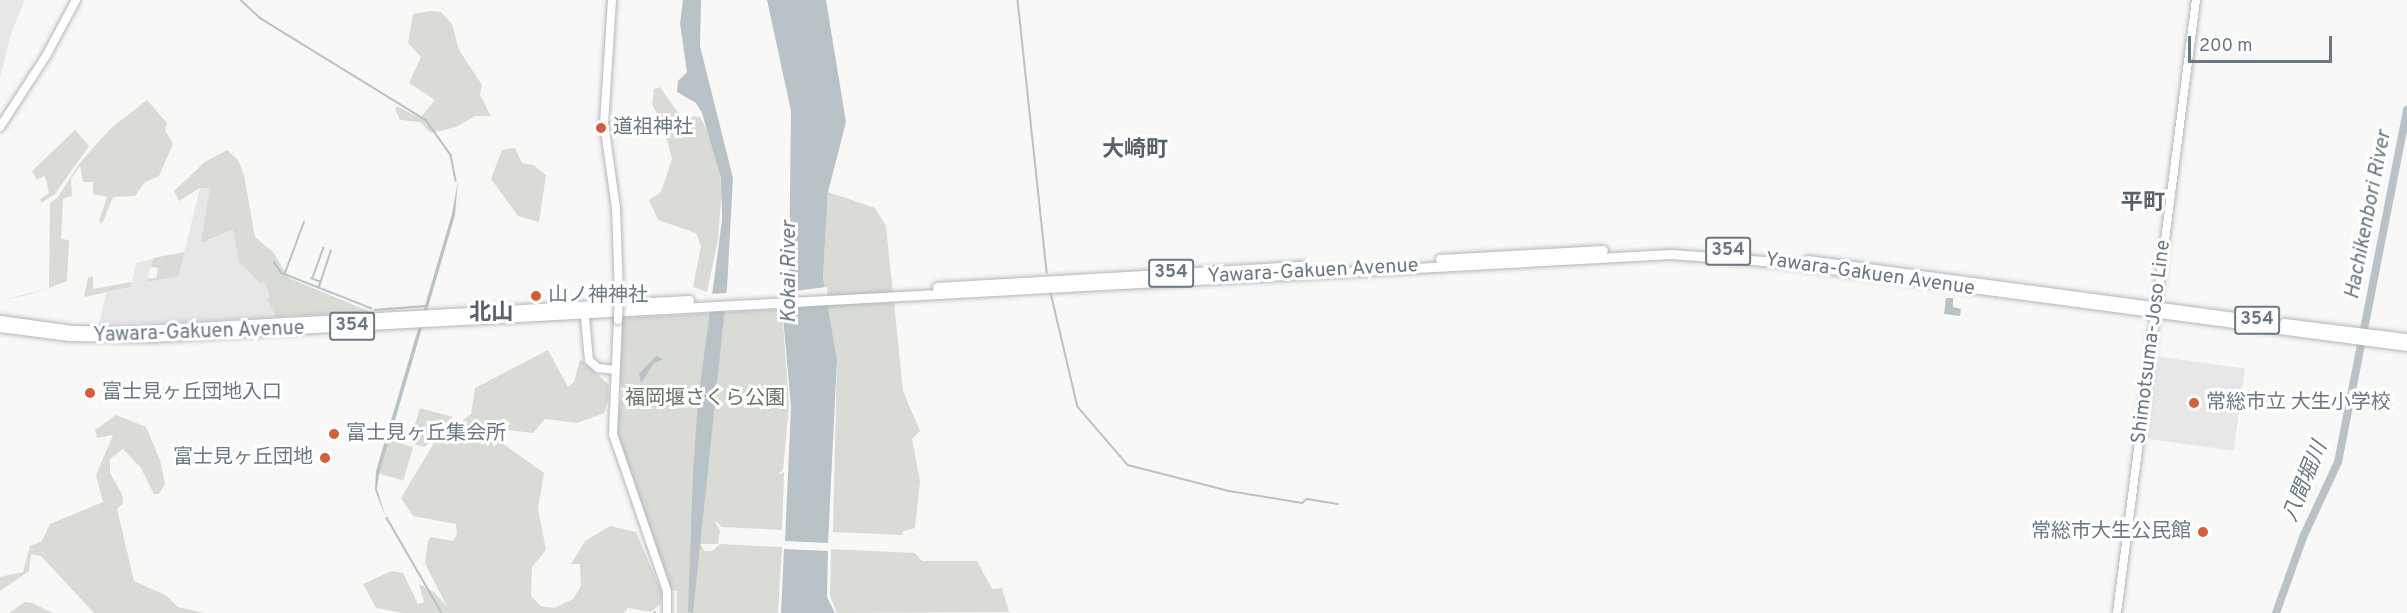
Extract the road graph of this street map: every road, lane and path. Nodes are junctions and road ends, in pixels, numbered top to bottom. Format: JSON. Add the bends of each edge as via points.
{"nodes":[{"id":1,"x":76,"y":0,"type":"edge"},
{"id":2,"x":612,"y":0,"type":"edge"},
{"id":3,"x":2196,"y":0,"type":"edge"},
{"id":4,"x":0,"y":127,"type":"edge"},
{"id":5,"x":584,"y":310,"type":"junction"},
{"id":6,"x":2157,"y":310,"type":"junction"},
{"id":7,"x":0,"y":320,"type":"edge"},
{"id":8,"x":0,"y":327,"type":"edge"},
{"id":9,"x":2378,"y":338,"type":"junction"},
{"id":10,"x":2407,"y":338,"type":"edge"},
{"id":11,"x":2407,"y":346,"type":"edge"},
{"id":12,"x":614,"y":370,"type":"junction"},
{"id":13,"x":667,"y":613,"type":"edge"},
{"id":14,"x":2117,"y":613,"type":"edge"}],
"edges":[{"from":1,"to":4,"type":"main road"},
{"from":2,"to":12,"type":"main road","bridge":true,"via":[[604,123],[616,208],[619,293]]},
{"from":3,"to":6,"type":"main road","name":"Shimotsuma-Joso Line"},
{"from":5,"to":6,"type":"highway","name":"Yawara-Gakuen Avenue","number":"354","via":[[1673,248],[1779,256]]},
{"from":5,"to":7,"type":"highway","name":"Yawara-Gakuen Avenue","number":"354","via":[[122,331],[71,330]]},
{"from":5,"to":8,"type":"highway","name":"Yawara-Gakuen Avenue","number":"354","via":[[120,338]]},
{"from":5,"to":12,"type":"main road","via":[[589,360],[598,368]]},
{"from":6,"to":9,"type":"highway","name":"Yawara-Gakuen Avenue","number":"354"},
{"from":6,"to":14,"type":"main road","name":"Shimotsuma-Joso Line"},
{"from":9,"to":10,"type":"highway","name":"Yawara-Gakuen Avenue","number":"354"},
{"from":9,"to":11,"type":"highway","name":"Yawara-Gakuen Avenue","number":"354"},
{"from":12,"to":13,"type":"main road","via":[[614,443],[667,591]]}]}
